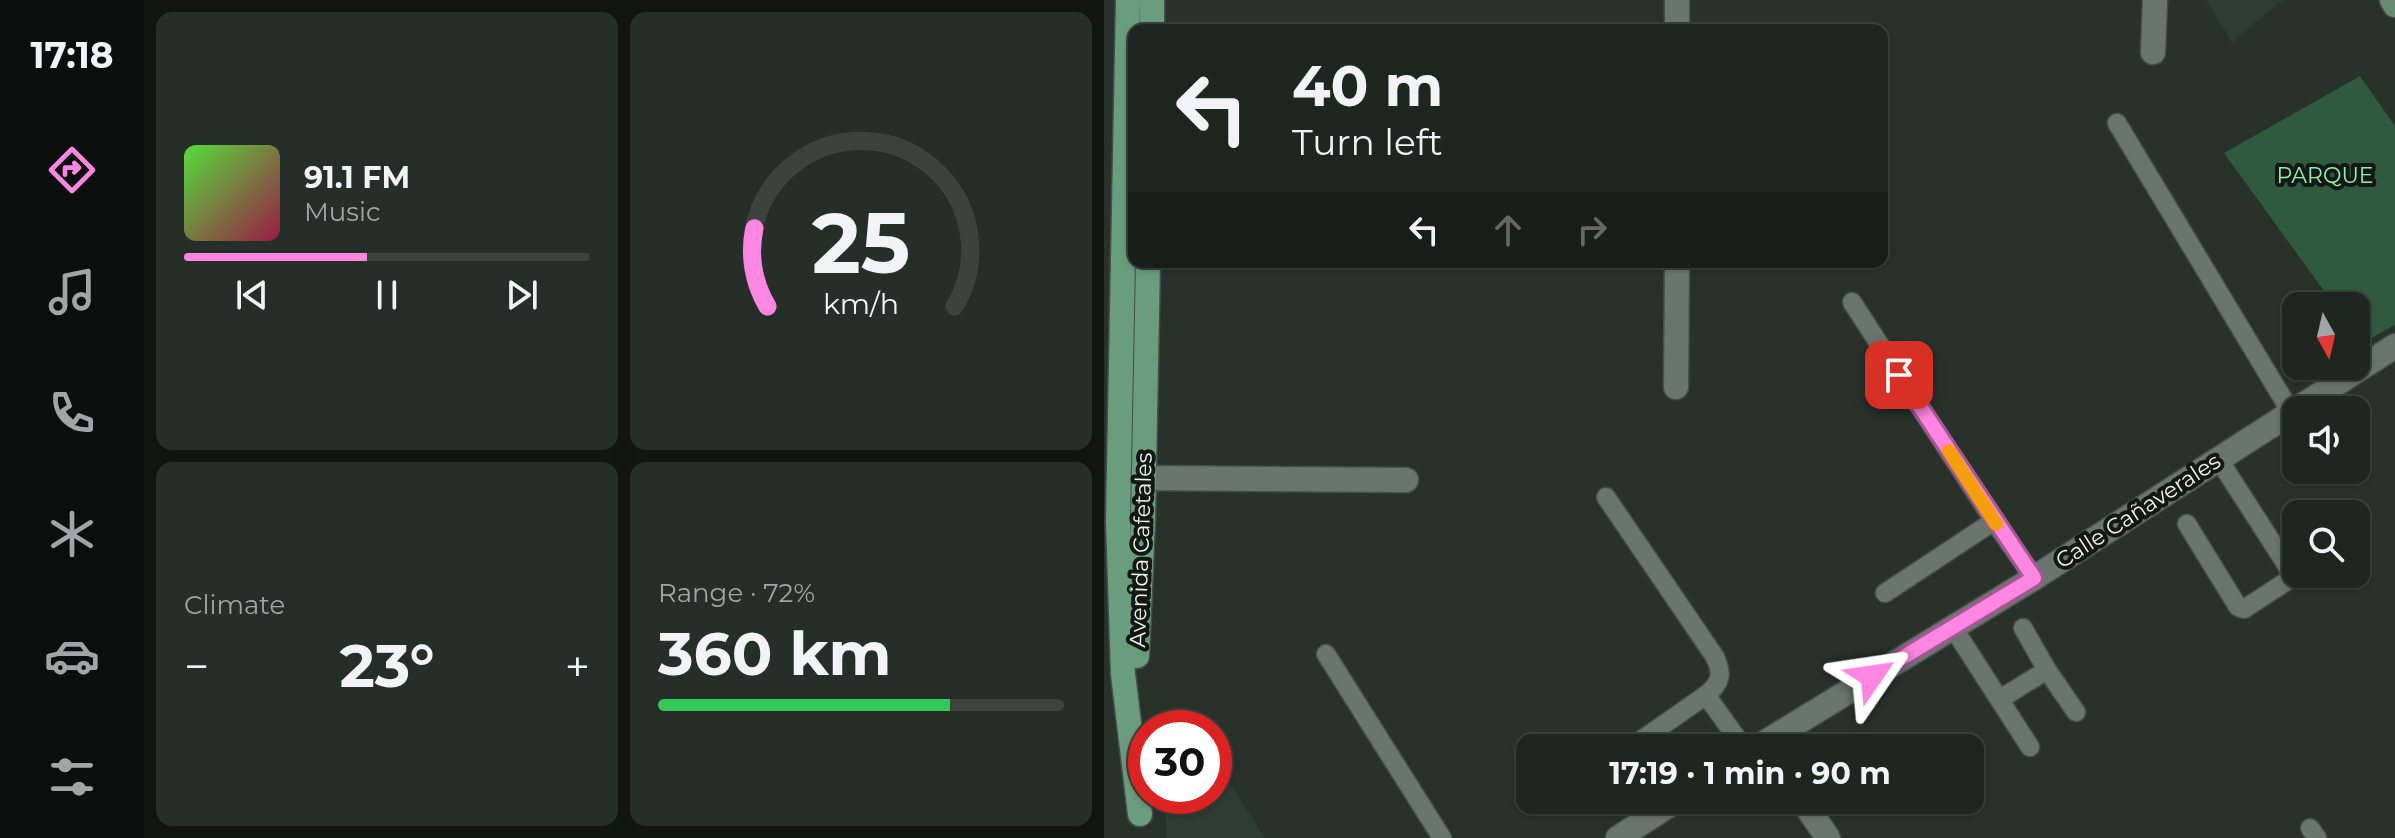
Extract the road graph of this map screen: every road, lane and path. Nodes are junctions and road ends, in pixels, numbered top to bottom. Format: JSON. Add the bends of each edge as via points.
{"nodes":[{"id":1,"x":1128,"y":0,"type":"edge"},
{"id":2,"x":1152,"y":0,"type":"edge"},
{"id":3,"x":1677,"y":0,"type":"edge"},
{"id":4,"x":2155,"y":0,"type":"edge"},
{"id":5,"x":1152,"y":24,"type":"edge"},
{"id":6,"x":1677,"y":24,"type":"edge"},
{"id":7,"x":2153,"y":52,"type":"dead end"},
{"id":8,"x":2117,"y":123,"type":"dead end"},
{"id":9,"x":1148,"y":268,"type":"edge"},
{"id":10,"x":1677,"y":268,"type":"edge"},
{"id":11,"x":1852,"y":302,"type":"dead end"},
{"id":12,"x":2394,"y":350,"type":"edge"},
{"id":13,"x":1676,"y":387,"type":"dead end"},
{"id":14,"x":2318,"y":396,"type":"edge"},
{"id":15,"x":2282,"y":397,"type":"edge"},
{"id":16,"x":2282,"y":418,"type":"edge"},
{"id":17,"x":2219,"y":460,"type":"junction"},
{"id":18,"x":1144,"y":478,"type":"junction"},
{"id":19,"x":1406,"y":480,"type":"dead end"},
{"id":20,"x":1606,"y":497,"type":"dead end"},
{"id":21,"x":1994,"y":521,"type":"junction"},
{"id":22,"x":2187,"y":524,"type":"dead end"},
{"id":23,"x":2034,"y":578,"type":"junction"},
{"id":24,"x":1885,"y":593,"type":"dead end"},
{"id":25,"x":1952,"y":626,"type":"junction"},
{"id":26,"x":2023,"y":628,"type":"dead end"},
{"id":27,"x":1326,"y":654,"type":"dead end"},
{"id":28,"x":2047,"y":670,"type":"junction"},
{"id":29,"x":1706,"y":695,"type":"junction"},
{"id":30,"x":2000,"y":699,"type":"junction"},
{"id":31,"x":2076,"y":712,"type":"dead end"},
{"id":32,"x":1650,"y":734,"type":"edge"},
{"id":33,"x":1745,"y":734,"type":"edge"},
{"id":34,"x":1779,"y":734,"type":"edge"},
{"id":35,"x":2030,"y":747,"type":"dead end"},
{"id":36,"x":1664,"y":814,"type":"edge"},
{"id":37,"x":1812,"y":814,"type":"edge"},
{"id":38,"x":1140,"y":826,"type":"edge"},
{"id":39,"x":1649,"y":830,"type":"edge"},
{"id":40,"x":1442,"y":838,"type":"edge"},
{"id":41,"x":1618,"y":838,"type":"edge"},
{"id":42,"x":1828,"y":838,"type":"edge"}],
"edges":[{"from":1,"to":38,"type":"main road","via":[[1118,520],[1123,674]]},
{"from":2,"to":5,"type":"main road"},
{"from":3,"to":6,"type":"street"},
{"from":4,"to":7,"type":"street"},
{"from":8,"to":15,"type":"lane"},
{"from":9,"to":18,"type":"main road","name":"Avenida Cafetales"},
{"from":10,"to":13,"type":"street"},
{"from":11,"to":21,"type":"lane"},
{"from":12,"to":14,"type":"street","name":"Calle Cañaverales"},
{"from":16,"to":17,"type":"street","name":"Calle Cañaverales"},
{"from":17,"to":22,"type":"lane","via":[[2288,567],[2287,581],[2244,609],[2238,607]]},
{"from":17,"to":23,"type":"street","name":"Calle Cañaverales"},
{"from":18,"to":19,"type":"street"},
{"from":18,"to":38,"type":"main road","name":"Avenida Cafetales","via":[[1137,656]]},
{"from":20,"to":29,"type":"lane","via":[[1715,657],[1721,671],[1717,686]]},
{"from":21,"to":23,"type":"lane"},
{"from":21,"to":24,"type":"lane"},
{"from":23,"to":25,"type":"street","name":"Calle Cañaverales"},
{"from":25,"to":30,"type":"lane"},
{"from":25,"to":34,"type":"street","name":"Calle Cañaverales"},
{"from":26,"to":28,"type":"lane"},
{"from":27,"to":40,"type":"lane"},
{"from":28,"to":30,"type":"lane"},
{"from":28,"to":31,"type":"lane"},
{"from":29,"to":32,"type":"lane"},
{"from":29,"to":33,"type":"lane"},
{"from":30,"to":35,"type":"lane"},
{"from":36,"to":39,"type":"street"},
{"from":37,"to":42,"type":"street"},
{"from":39,"to":41,"type":"street"}]}
